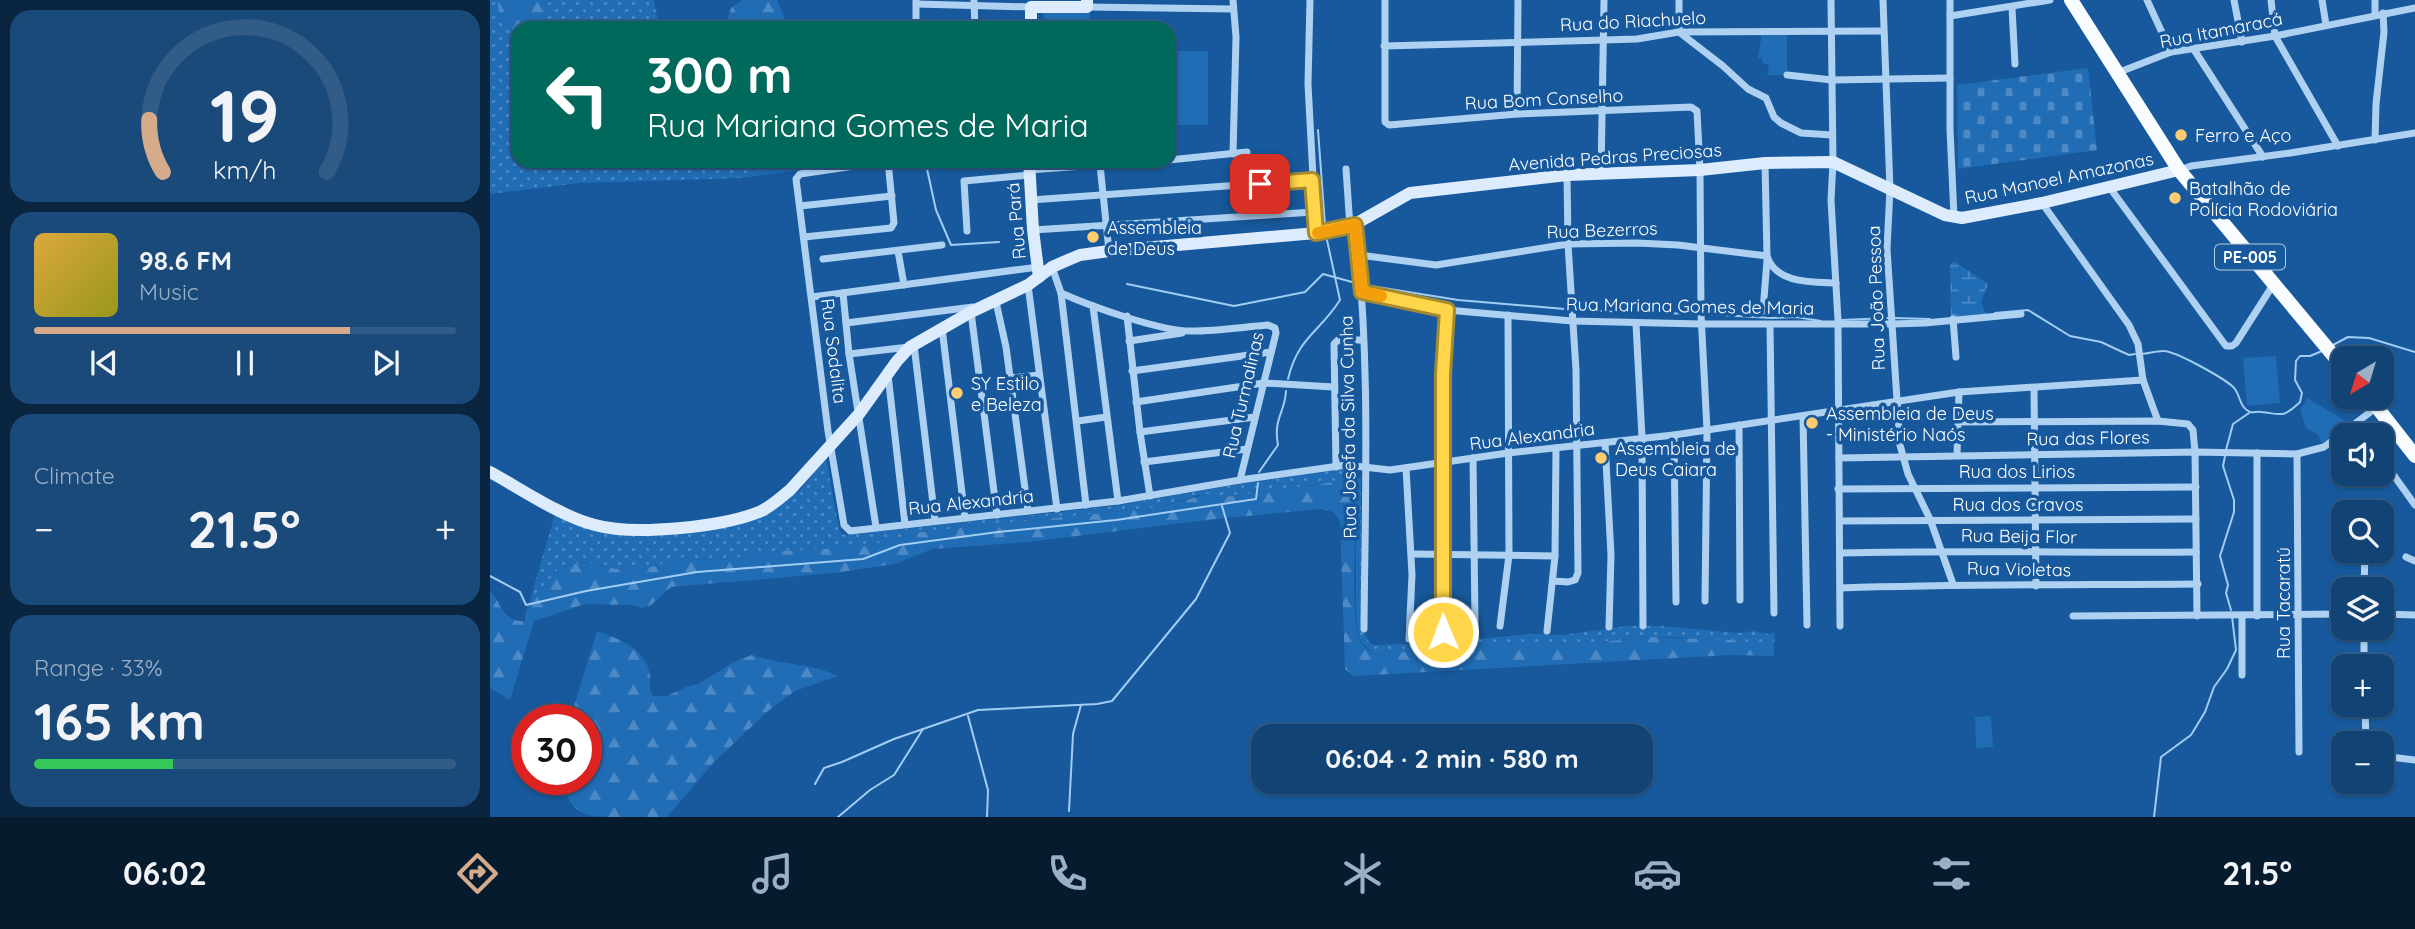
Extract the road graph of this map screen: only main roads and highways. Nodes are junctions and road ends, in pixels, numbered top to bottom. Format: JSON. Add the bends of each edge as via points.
{"nodes":[{"id":1,"x":2071,"y":0,"type":"edge"},
{"id":2,"x":1087,"y":3,"type":"edge"},
{"id":3,"x":1031,"y":21,"type":"edge"},
{"id":4,"x":1833,"y":162,"type":"joint"},
{"id":5,"x":1029,"y":169,"type":"edge"},
{"id":6,"x":2179,"y":170,"type":"junction"},
{"id":7,"x":1039,"y":272,"type":"junction"},
{"id":8,"x":2331,"y":352,"type":"edge"},
{"id":9,"x":2379,"y":410,"type":"edge"},
{"id":10,"x":2415,"y":456,"type":"edge"},
{"id":11,"x":490,"y":472,"type":"edge"}],
"edges":[{"from":1,"to":6,"type":"main road","number":"PE-005"},
{"from":2,"to":3,"type":"main road","via":[[1031,7]]},
{"from":4,"to":6,"type":"main road","name":"Rua Manoel Amazonas","via":[[1962,218]]},
{"from":4,"to":7,"type":"main road","name":"Avenida Pedras Preciosas","via":[[1567,175],[1410,193],[1353,226],[1080,255]]},
{"from":5,"to":7,"type":"main road","name":"Rua Pará"},
{"from":6,"to":8,"type":"main road","number":"PE-005"},
{"from":7,"to":11,"type":"main road","name":"Avenida Pedras Preciosas","via":[[1028,285],[912,346],[859,414],[790,490],[758,512],[681,527],[594,525]]},
{"from":9,"to":10,"type":"main road"}]}
